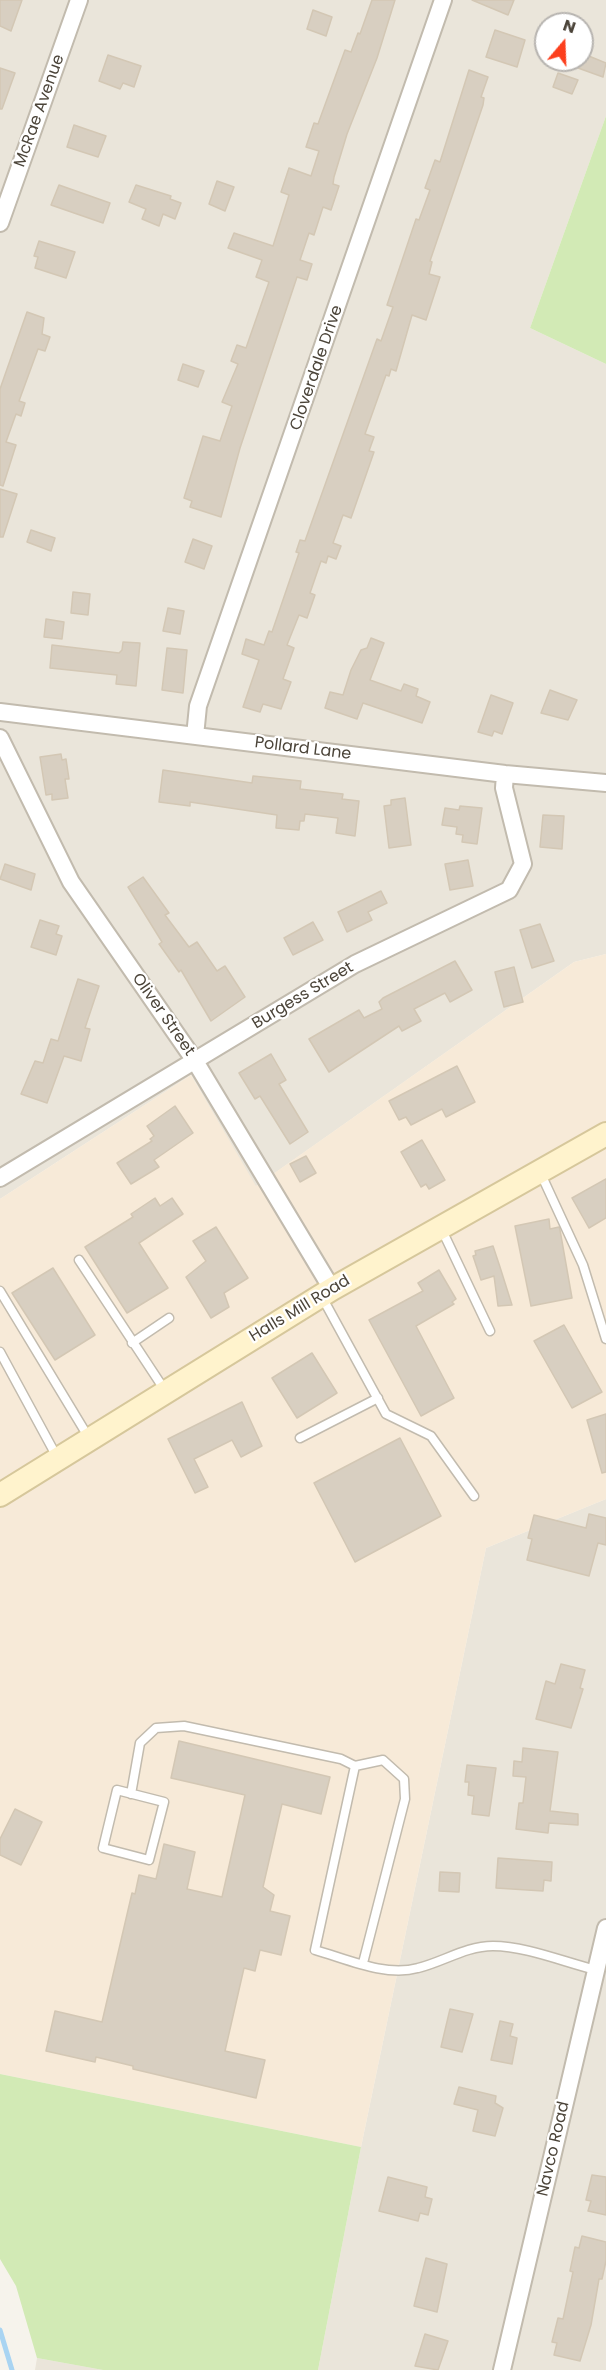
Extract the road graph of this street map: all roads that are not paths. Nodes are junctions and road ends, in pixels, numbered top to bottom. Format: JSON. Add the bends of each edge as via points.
{"nodes":[{"id":1,"x":79,"y":0,"type":"edge"},
{"id":2,"x":443,"y":0,"type":"edge"},
{"id":3,"x":0,"y":223,"type":"edge"},
{"id":4,"x":0,"y":712,"type":"edge"},
{"id":5,"x":195,"y":736,"type":"junction"},
{"id":6,"x":0,"y":738,"type":"edge"},
{"id":7,"x":505,"y":774,"type":"junction"},
{"id":8,"x":606,"y":783,"type":"edge"},
{"id":9,"x":195,"y":1061,"type":"junction"},
{"id":10,"x":606,"y":1134,"type":"edge"},
{"id":11,"x":540,"y":1171,"type":"junction"},
{"id":12,"x":0,"y":1178,"type":"edge"},
{"id":13,"x":441,"y":1228,"type":"junction"},
{"id":14,"x":79,"y":1260,"type":"dead end"},
{"id":15,"x":0,"y":1291,"type":"edge"},
{"id":16,"x":327,"y":1292,"type":"junction"},
{"id":17,"x":168,"y":1318,"type":"dead end"},
{"id":18,"x":490,"y":1331,"type":"dead end"},
{"id":19,"x":606,"y":1339,"type":"edge"},
{"id":20,"x":132,"y":1343,"type":"junction"},
{"id":21,"x":0,"y":1352,"type":"edge"},
{"id":22,"x":166,"y":1392,"type":"junction"},
{"id":23,"x":378,"y":1398,"type":"junction"},
{"id":24,"x":90,"y":1438,"type":"junction"},
{"id":25,"x":300,"y":1438,"type":"dead end"},
{"id":26,"x":58,"y":1457,"type":"junction"},
{"id":27,"x":0,"y":1495,"type":"edge"},
{"id":28,"x":474,"y":1496,"type":"dead end"},
{"id":29,"x":355,"y":1767,"type":"junction"},
{"id":30,"x":131,"y":1794,"type":"junction"},
{"id":31,"x":606,"y":1928,"type":"edge"},
{"id":32,"x":363,"y":1963,"type":"junction"},
{"id":33,"x":596,"y":1970,"type":"junction"},
{"id":34,"x":502,"y":2370,"type":"edge"}],
"edges":[{"from":1,"to":3,"type":"street","name":"McRae Avenue"},
{"from":2,"to":5,"type":"street","name":"Cloverdale Drive","via":[[198,706]]},
{"from":4,"to":5,"type":"street","name":"Pollard Lane"},
{"from":5,"to":7,"type":"street","name":"Pollard Lane"},
{"from":6,"to":9,"type":"street","name":"Oliver Street","via":[[71,882]]},
{"from":7,"to":8,"type":"street","name":"Pollard Lane"},
{"from":7,"to":9,"type":"street","name":"Burgess Street","via":[[504,788],[523,864],[509,890],[355,964]]},
{"from":9,"to":12,"type":"street","name":"Burgess Street"},
{"from":9,"to":16,"type":"street","name":"Oliver Street"},
{"from":10,"to":11,"type":"street","name":"Halls Mill Road"},
{"from":11,"to":13,"type":"street","name":"Halls Mill Road"},
{"from":11,"to":19,"type":"lane","via":[[583,1265]]},
{"from":13,"to":16,"type":"street","name":"Halls Mill Road"},
{"from":13,"to":18,"type":"lane"},
{"from":14,"to":20,"type":"lane"},
{"from":15,"to":24,"type":"lane"},
{"from":16,"to":22,"type":"street","name":"Halls Mill Road"},
{"from":16,"to":23,"type":"lane"},
{"from":17,"to":20,"type":"lane"},
{"from":20,"to":22,"type":"lane"},
{"from":21,"to":26,"type":"lane"},
{"from":22,"to":24,"type":"street","name":"Halls Mill Road"},
{"from":23,"to":25,"type":"lane"},
{"from":23,"to":28,"type":"lane","via":[[386,1414],[431,1436]]},
{"from":24,"to":26,"type":"street","name":"Halls Mill Road"},
{"from":26,"to":27,"type":"street","name":"Halls Mill Road"},
{"from":29,"to":30,"type":"lane","via":[[341,1759],[184,1726],[156,1728],[140,1743]]},
{"from":29,"to":32,"type":"lane","via":[[315,1950]]},
{"from":29,"to":32,"type":"lane","via":[[383,1760],[404,1779],[405,1800]]},
{"from":30,"to":30,"type":"lane","via":[[117,1790],[103,1848],[149,1860],[164,1802]]},
{"from":31,"to":33,"type":"street","name":"Navco Road"},
{"from":32,"to":33,"type":"lane","via":[[394,1972],[491,1946],[520,1949]]},
{"from":33,"to":34,"type":"street","name":"Navco Road"}]}
